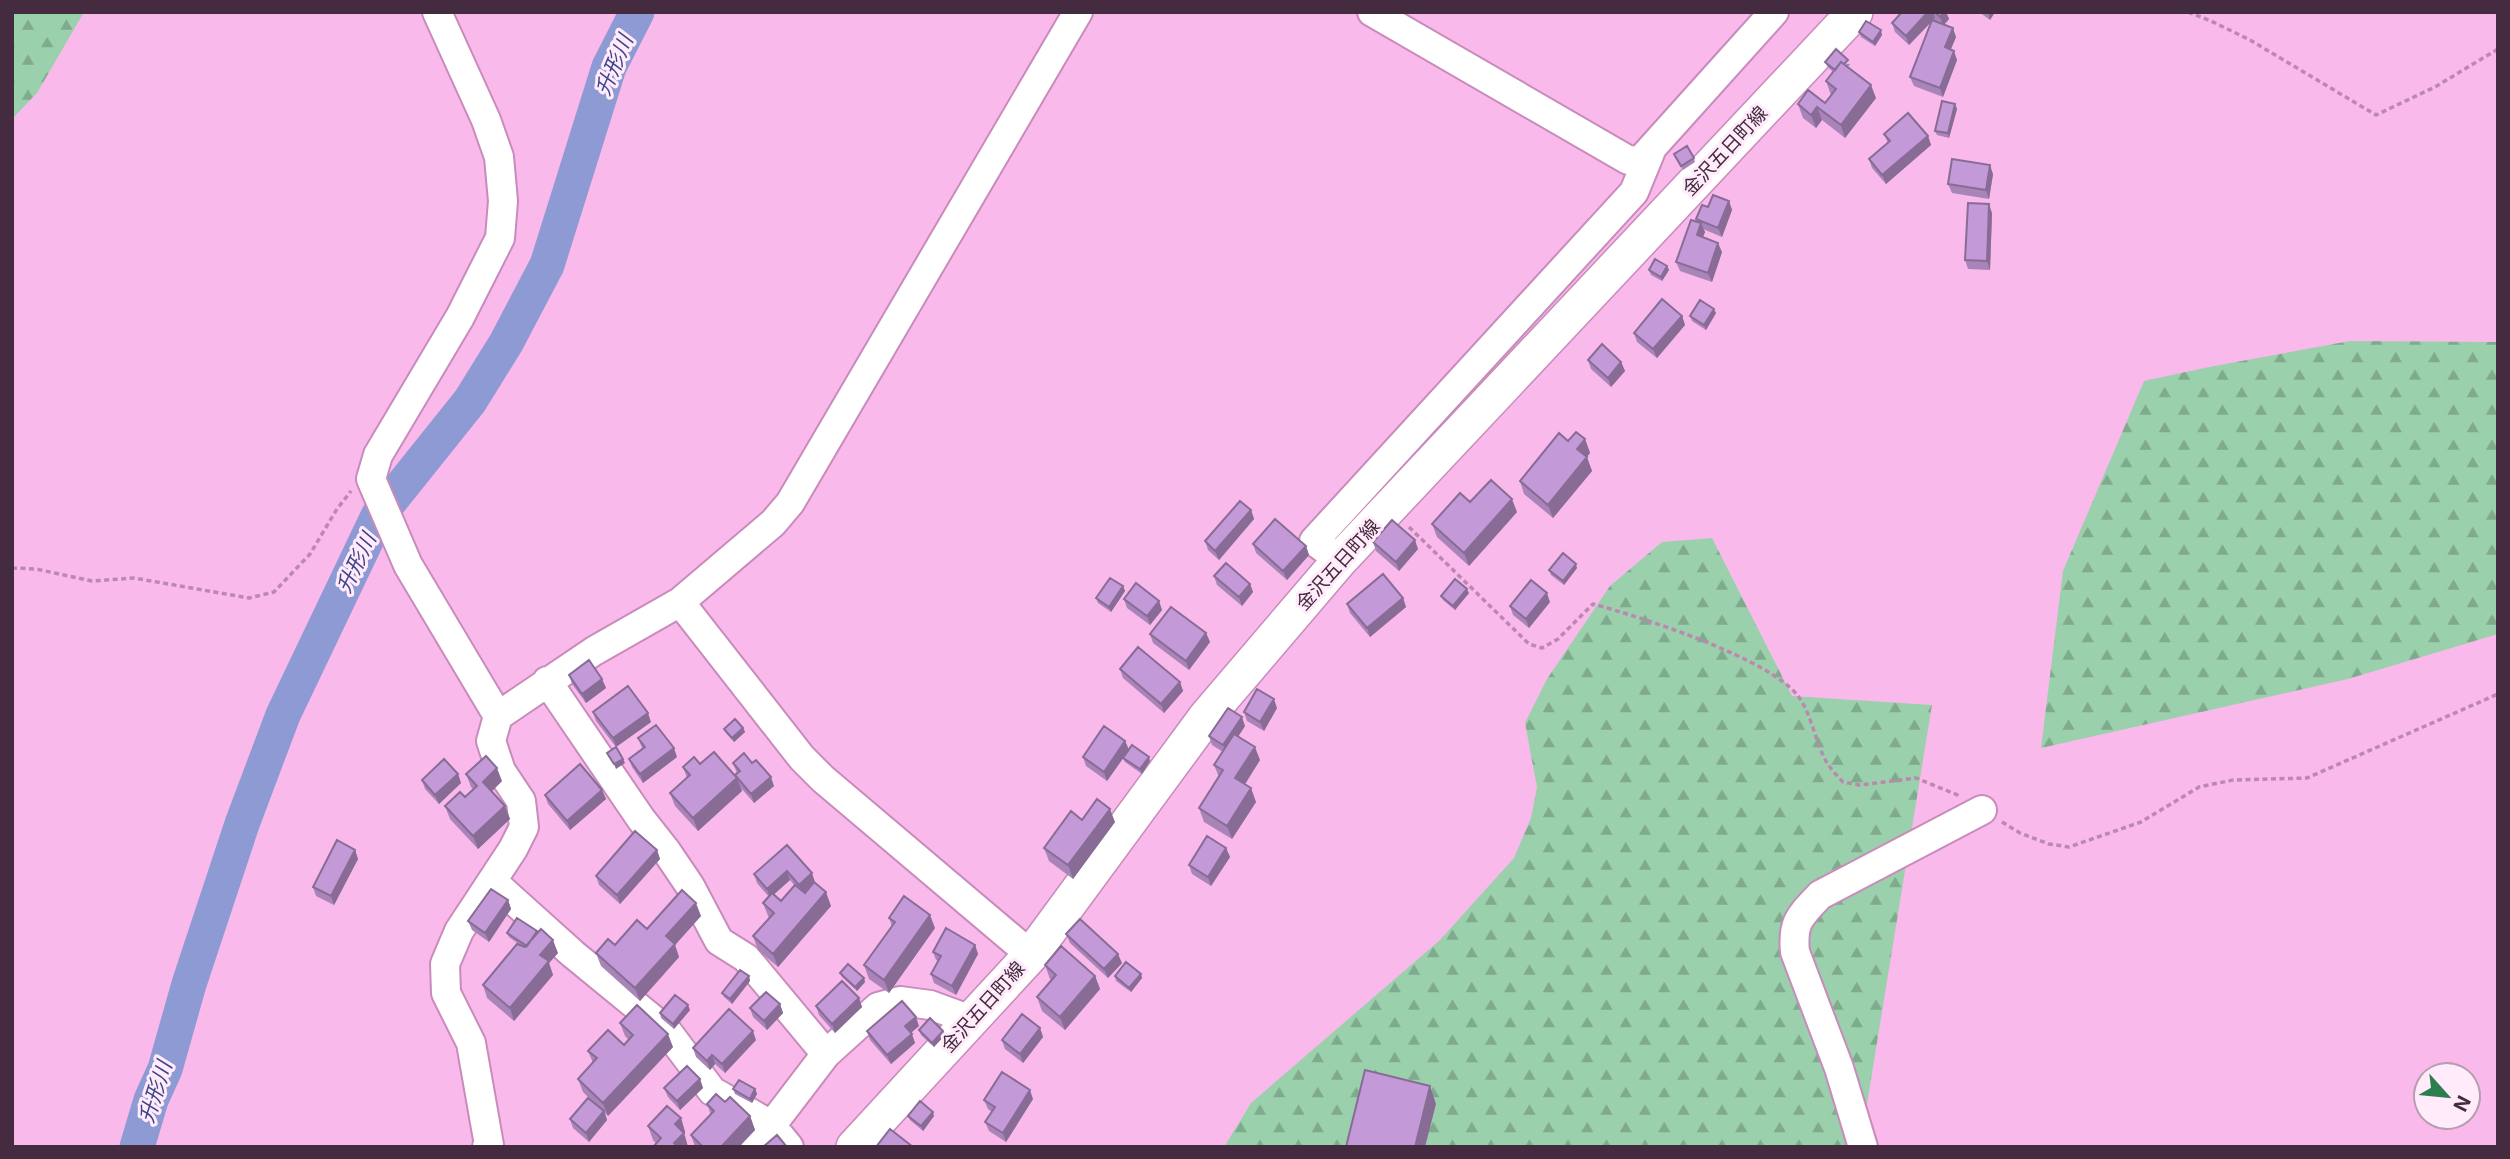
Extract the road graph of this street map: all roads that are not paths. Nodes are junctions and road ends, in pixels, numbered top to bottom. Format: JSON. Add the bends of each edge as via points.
{"nodes":[{"id":1,"x":437,"y":12,"type":"edge"},
{"id":2,"x":1078,"y":12,"type":"edge"},
{"id":3,"x":1372,"y":12,"type":"edge"},
{"id":4,"x":1774,"y":12,"type":"edge"},
{"id":5,"x":1855,"y":12,"type":"edge"},
{"id":6,"x":1650,"y":153,"type":"junction"},
{"id":7,"x":1340,"y":560,"type":"junction"},
{"id":8,"x":680,"y":602,"type":"junction"},
{"id":9,"x":547,"y":681,"type":"junction"},
{"id":10,"x":498,"y":716,"type":"junction"},
{"id":11,"x":1982,"y":810,"type":"road end"},
{"id":12,"x":492,"y":881,"type":"junction"},
{"id":13,"x":1031,"y":955,"type":"junction"},
{"id":14,"x":971,"y":1020,"type":"junction"},
{"id":15,"x":826,"y":1054,"type":"junction"},
{"id":16,"x":763,"y":1136,"type":"edge"},
{"id":17,"x":490,"y":1146,"type":"edge"},
{"id":18,"x":789,"y":1147,"type":"edge"},
{"id":19,"x":854,"y":1147,"type":"edge"},
{"id":20,"x":1863,"y":1147,"type":"edge"}],
"edges":[{"from":1,"to":10,"type":"street","via":[[499,157],[500,238],[460,317],[362,483]]},
{"from":2,"to":8,"type":"street","via":[[790,503]]},
{"from":3,"to":6,"type":"street","via":[[1628,160],[1640,162]]},
{"from":4,"to":6,"type":"street"},
{"from":5,"to":7,"type":"main road","name":"金沢五日町線"},
{"from":6,"to":7,"type":"street","via":[[1634,192],[1314,541]]},
{"from":7,"to":13,"type":"main road","name":"金沢五日町線","via":[[1206,716]]},
{"from":8,"to":9,"type":"street"},
{"from":8,"to":13,"type":"street","via":[[802,758]]},
{"from":9,"to":10,"type":"street"},
{"from":9,"to":15,"type":"street","via":[[690,886],[719,941],[746,958]]},
{"from":10,"to":12,"type":"street","via":[[491,741],[521,802],[524,827]]},
{"from":11,"to":20,"type":"street","via":[[1820,895],[1801,915],[1793,934],[1795,952]]},
{"from":12,"to":16,"type":"street","via":[[667,1031],[712,1091]]},
{"from":12,"to":17,"type":"street","via":[[459,931],[445,964],[446,993],[471,1043]]},
{"from":13,"to":14,"type":"main road","name":"金沢五日町線"},
{"from":14,"to":15,"type":"street","via":[[930,1005],[900,1001],[878,1007]]},
{"from":14,"to":19,"type":"main road","name":"金沢五日町線"},
{"from":15,"to":16,"type":"street"},
{"from":16,"to":18,"type":"street"}]}
